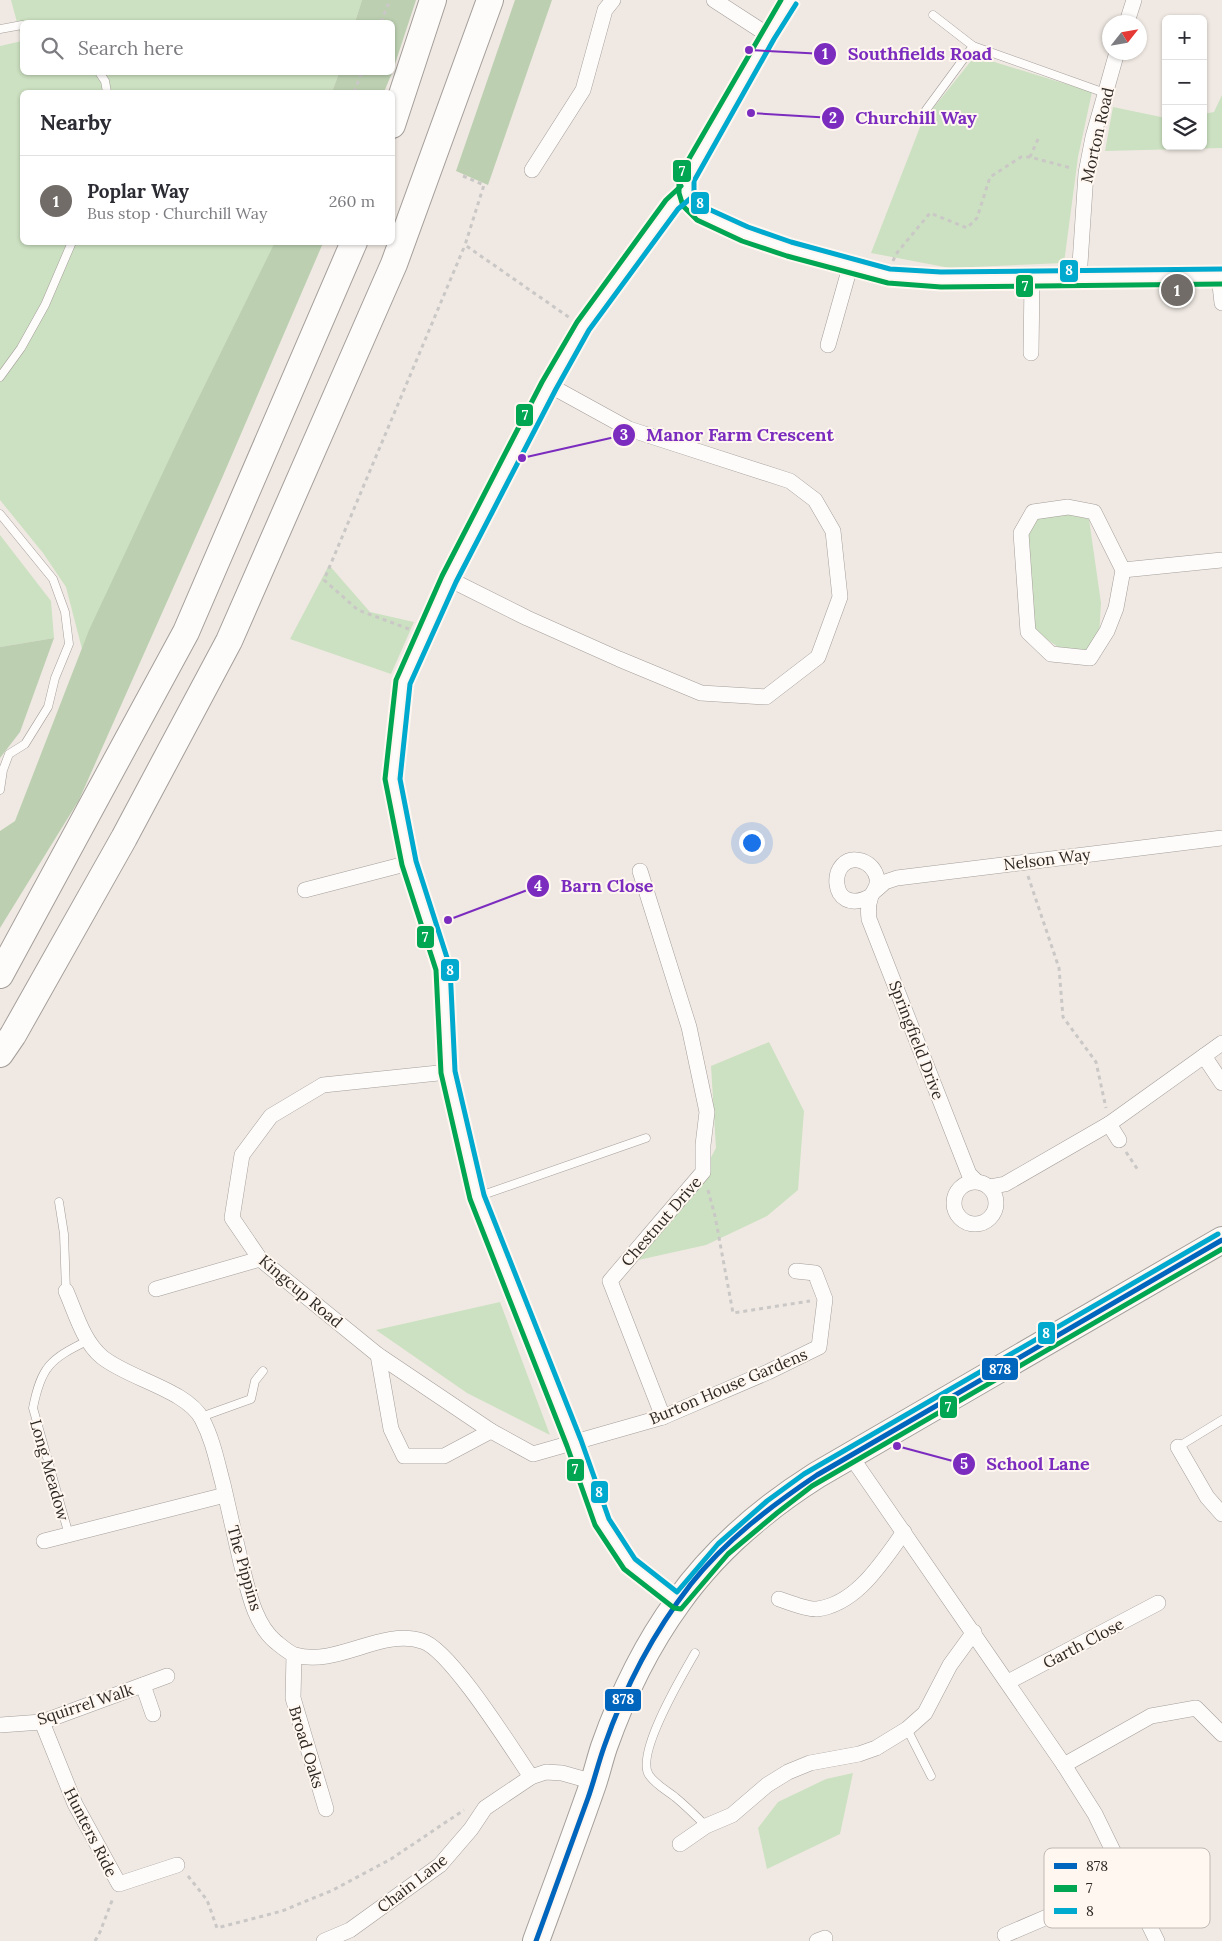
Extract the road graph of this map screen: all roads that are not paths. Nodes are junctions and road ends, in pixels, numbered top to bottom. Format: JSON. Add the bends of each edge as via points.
{"nodes":[{"id":1,"x":433,"y":0,"type":"edge"},
{"id":2,"x":490,"y":0,"type":"edge"},
{"id":3,"x":613,"y":0,"type":"edge"},
{"id":4,"x":714,"y":0,"type":"edge"},
{"id":5,"x":790,"y":0,"type":"edge"},
{"id":6,"x":1134,"y":0,"type":"edge"},
{"id":7,"x":933,"y":15,"type":"dead end"},
{"id":8,"x":1129,"y":15,"type":"edge"},
{"id":9,"x":20,"y":25,"type":"edge"},
{"id":10,"x":0,"y":29,"type":"edge"},
{"id":11,"x":768,"y":35,"type":"junction"},
{"id":12,"x":973,"y":46,"type":"junction"},
{"id":13,"x":1115,"y":60,"type":"edge"},
{"id":14,"x":101,"y":75,"type":"edge"},
{"id":15,"x":107,"y":90,"type":"edge"},
{"id":16,"x":1105,"y":93,"type":"junction"},
{"id":17,"x":926,"y":110,"type":"dead end"},
{"id":18,"x":395,"y":116,"type":"edge"},
{"id":19,"x":532,"y":170,"type":"dead end"},
{"id":20,"x":686,"y":192,"type":"junction"},
{"id":21,"x":71,"y":245,"type":"edge"},
{"id":22,"x":353,"y":245,"type":"edge"},
{"id":23,"x":850,"y":267,"type":"junction"},
{"id":24,"x":1221,"y":276,"type":"edge"},
{"id":25,"x":1079,"y":279,"type":"junction"},
{"id":26,"x":1032,"y":280,"type":"junction"},
{"id":27,"x":1222,"y":303,"type":"edge"},
{"id":28,"x":828,"y":345,"type":"dead end"},
{"id":29,"x":1031,"y":353,"type":"dead end"},
{"id":30,"x":0,"y":377,"type":"edge"},
{"id":31,"x":549,"y":385,"type":"junction"},
{"id":32,"x":0,"y":514,"type":"edge"},
{"id":33,"x":1222,"y":560,"type":"edge"},
{"id":34,"x":1123,"y":570,"type":"junction"},
{"id":35,"x":449,"y":580,"type":"junction"},
{"id":36,"x":0,"y":790,"type":"edge"},
{"id":37,"x":1222,"y":838,"type":"edge"},
{"id":38,"x":409,"y":863,"type":"junction"},
{"id":39,"x":640,"y":871,"type":"dead end"},
{"id":40,"x":305,"y":890,"type":"dead end"},
{"id":41,"x":874,"y":893,"type":"joint"},
{"id":42,"x":0,"y":975,"type":"edge"},
{"id":43,"x":1222,"y":1043,"type":"edge"},
{"id":44,"x":0,"y":1054,"type":"edge"},
{"id":45,"x":1204,"y":1056,"type":"junction"},
{"id":46,"x":448,"y":1072,"type":"junction"},
{"id":47,"x":1222,"y":1083,"type":"edge"},
{"id":48,"x":1109,"y":1124,"type":"junction"},
{"id":49,"x":646,"y":1138,"type":"dead end"},
{"id":50,"x":1118,"y":1140,"type":"dead end"},
{"id":51,"x":477,"y":1197,"type":"junction"},
{"id":52,"x":59,"y":1202,"type":"dead end"},
{"id":53,"x":1222,"y":1240,"type":"edge"},
{"id":54,"x":260,"y":1259,"type":"junction"},
{"id":55,"x":796,"y":1271,"type":"dead end"},
{"id":56,"x":156,"y":1289,"type":"dead end"},
{"id":57,"x":66,"y":1291,"type":"joint"},
{"id":58,"x":87,"y":1341,"type":"junction"},
{"id":59,"x":378,"y":1355,"type":"junction"},
{"id":60,"x":263,"y":1371,"type":"dead end"},
{"id":61,"x":201,"y":1417,"type":"junction"},
{"id":62,"x":663,"y":1417,"type":"junction"},
{"id":63,"x":1222,"y":1420,"type":"edge"},
{"id":64,"x":491,"y":1431,"type":"junction"},
{"id":65,"x":574,"y":1443,"type":"junction"},
{"id":66,"x":1178,"y":1447,"type":"joint"},
{"id":67,"x":850,"y":1456,"type":"junction"},
{"id":68,"x":225,"y":1495,"type":"junction"},
{"id":69,"x":1222,"y":1514,"type":"edge"},
{"id":70,"x":904,"y":1532,"type":"junction"},
{"id":71,"x":69,"y":1535,"type":"junction"},
{"id":72,"x":44,"y":1541,"type":"dead end"},
{"id":73,"x":779,"y":1599,"type":"dead end"},
{"id":74,"x":678,"y":1602,"type":"junction"},
{"id":75,"x":1158,"y":1603,"type":"dead end"},
{"id":76,"x":974,"y":1632,"type":"junction"},
{"id":77,"x":695,"y":1653,"type":"dead end"},
{"id":78,"x":294,"y":1655,"type":"junction"},
{"id":79,"x":167,"y":1676,"type":"dead end"},
{"id":80,"x":1008,"y":1682,"type":"junction"},
{"id":81,"x":143,"y":1685,"type":"junction"},
{"id":82,"x":153,"y":1714,"type":"dead end"},
{"id":83,"x":42,"y":1722,"type":"junction"},
{"id":84,"x":0,"y":1724,"type":"edge"},
{"id":85,"x":907,"y":1729,"type":"junction"},
{"id":86,"x":1222,"y":1734,"type":"edge"},
{"id":87,"x":1064,"y":1765,"type":"junction"},
{"id":88,"x":931,"y":1776,"type":"dead end"},
{"id":89,"x":531,"y":1777,"type":"junction"},
{"id":90,"x":594,"y":1782,"type":"junction"},
{"id":91,"x":326,"y":1809,"type":"dead end"},
{"id":92,"x":706,"y":1826,"type":"junction"},
{"id":93,"x":680,"y":1844,"type":"dead end"},
{"id":94,"x":1112,"y":1848,"type":"edge"},
{"id":95,"x":177,"y":1866,"type":"road end"},
{"id":96,"x":1044,"y":1918,"type":"edge"},
{"id":97,"x":1152,"y":1928,"type":"edge"},
{"id":98,"x":1004,"y":1935,"type":"dead end"},
{"id":99,"x":324,"y":1941,"type":"edge"},
{"id":100,"x":536,"y":1941,"type":"edge"},
{"id":101,"x":1158,"y":1941,"type":"edge"}],
"edges":[{"from":1,"to":18,"type":"highway"},
{"from":2,"to":44,"type":"highway","via":[[394,264],[229,641],[124,838]]},
{"from":3,"to":19,"type":"street","via":[[605,10],[584,90]]},
{"from":4,"to":11,"type":"street"},
{"from":5,"to":11,"type":"street"},
{"from":6,"to":8,"type":"street"},
{"from":7,"to":12,"type":"lane"},
{"from":9,"to":10,"type":"lane"},
{"from":11,"to":20,"type":"street","via":[[686,179]]},
{"from":12,"to":16,"type":"lane"},
{"from":12,"to":17,"type":"lane"},
{"from":13,"to":16,"type":"street","name":"Morton Road"},
{"from":14,"to":15,"type":"lane"},
{"from":16,"to":25,"type":"street","name":"Morton Road","via":[[1086,173]]},
{"from":20,"to":23,"type":"street","via":[[690,204],[700,213],[745,234]]},
{"from":20,"to":31,"type":"street","via":[[672,204],[583,326]]},
{"from":21,"to":30,"type":"lane","via":[[22,348]]},
{"from":22,"to":42,"type":"highway","via":[[186,632]]},
{"from":23,"to":26,"type":"street","via":[[924,280]]},
{"from":23,"to":28,"type":"street"},
{"from":24,"to":25,"type":"street"},
{"from":24,"to":27,"type":"street"},
{"from":25,"to":26,"type":"street"},
{"from":26,"to":29,"type":"street"},
{"from":31,"to":35,"type":"street"},
{"from":31,"to":35,"type":"street","via":[[629,429],[790,481],[815,500],[833,532],[840,596],[818,657],[766,697],[701,693],[527,618]]},
{"from":32,"to":36,"type":"lane","via":[[53,579],[65,612],[69,644],[55,678],[48,707],[25,744],[9,754]]},
{"from":33,"to":34,"type":"street"},
{"from":34,"to":34,"type":"street","via":[[1094,512],[1068,507],[1034,512],[1022,533],[1028,632],[1051,654],[1090,658],[1107,631],[1116,608]]},
{"from":35,"to":38,"type":"street","via":[[403,682],[392,779]]},
{"from":37,"to":41,"type":"street","name":"Nelson Way","via":[[897,878],[885,882]]},
{"from":38,"to":40,"type":"street"},
{"from":38,"to":46,"type":"street","via":[[443,969]]},
{"from":39,"to":62,"type":"street","name":"Chestnut Drive","via":[[691,1036],[707,1112],[703,1172],[610,1281]]},
{"from":41,"to":48,"type":"street","name":"Springfield Drive","via":[[868,908],[869,919],[969,1174],[983,1184],[1005,1184]]},
{"from":43,"to":45,"type":"street","name":"Springfield Drive"},
{"from":45,"to":47,"type":"street"},
{"from":45,"to":48,"type":"street","name":"Springfield Drive"},
{"from":46,"to":51,"type":"street"},
{"from":46,"to":54,"type":"street","name":"Kingcup Road","via":[[323,1085],[271,1116],[242,1155],[232,1218]]},
{"from":48,"to":50,"type":"street"},
{"from":49,"to":51,"type":"lane"},
{"from":51,"to":65,"type":"street"},
{"from":52,"to":57,"type":"lane"},
{"from":53,"to":67,"type":"highway"},
{"from":54,"to":56,"type":"street"},
{"from":54,"to":59,"type":"street","name":"Kingcup Road"},
{"from":55,"to":62,"type":"street","name":"Burton House Gardens","via":[[815,1273],[825,1299],[819,1347]]},
{"from":57,"to":58,"type":"street","name":"The Pippins"},
{"from":58,"to":61,"type":"street","name":"The Pippins","via":[[121,1370],[168,1391]]},
{"from":58,"to":71,"type":"lane","name":"Long Meadow","via":[[62,1353],[45,1369],[33,1408]]},
{"from":59,"to":64,"type":"street","name":"Kingcup Road"},
{"from":59,"to":64,"type":"street","via":[[391,1429],[404,1456],[444,1456]]},
{"from":60,"to":61,"type":"lane","via":[[255,1381],[251,1399]]},
{"from":61,"to":68,"type":"street","name":"The Pippins","via":[[213,1442]]},
{"from":62,"to":65,"type":"street","name":"Burton House Gardens"},
{"from":63,"to":66,"type":"lane"},
{"from":64,"to":65,"type":"street","name":"Kingcup Road","via":[[533,1454]]},
{"from":65,"to":74,"type":"street","via":[[602,1522],[615,1543],[630,1564]]},
{"from":66,"to":69,"type":"street","via":[[1207,1497]]},
{"from":67,"to":70,"type":"street"},
{"from":67,"to":74,"type":"highway","via":[[808,1480],[772,1507],[723,1549]]},
{"from":68,"to":71,"type":"street","name":"Long Meadow"},
{"from":68,"to":78,"type":"street","name":"The Pippins","via":[[248,1592],[261,1624],[274,1641]]},
{"from":70,"to":73,"type":"street","via":[[867,1582],[842,1600],[816,1610]]},
{"from":70,"to":76,"type":"street"},
{"from":71,"to":72,"type":"street","name":"Long Meadow"},
{"from":74,"to":90,"type":"highway","via":[[630,1683]]},
{"from":75,"to":80,"type":"street","name":"Garth Close"},
{"from":76,"to":80,"type":"street"},
{"from":76,"to":85,"type":"street","via":[[950,1665],[925,1713]]},
{"from":77,"to":92,"type":"lane","via":[[667,1704],[645,1760],[648,1773],[660,1787]]},
{"from":78,"to":89,"type":"street","via":[[344,1653],[398,1637],[423,1641],[442,1653]]},
{"from":78,"to":91,"type":"street","name":"Broad Oaks","via":[[293,1698]]},
{"from":79,"to":81,"type":"street","name":"Squirrel Walk"},
{"from":80,"to":87,"type":"street"},
{"from":81,"to":82,"type":"street"},
{"from":81,"to":83,"type":"street","name":"Squirrel Walk"},
{"from":83,"to":84,"type":"street","name":"Squirrel Walk"},
{"from":83,"to":95,"type":"street","name":"Hunters Ride","via":[[75,1804],[119,1884]]},
{"from":85,"to":88,"type":"lane"},
{"from":85,"to":92,"type":"street","via":[[876,1748],[810,1763],[788,1772],[732,1815]]},
{"from":86,"to":87,"type":"street","via":[[1196,1708],[1151,1716]]},
{"from":87,"to":94,"type":"street"},
{"from":89,"to":90,"type":"street","name":"Chain Lane","via":[[546,1772],[562,1773]]},
{"from":89,"to":99,"type":"street","name":"Chain Lane","via":[[485,1808],[440,1865],[350,1930]]},
{"from":90,"to":100,"type":"highway"},
{"from":92,"to":93,"type":"street"},
{"from":96,"to":98,"type":"street"},
{"from":97,"to":101,"type":"street"}]}
